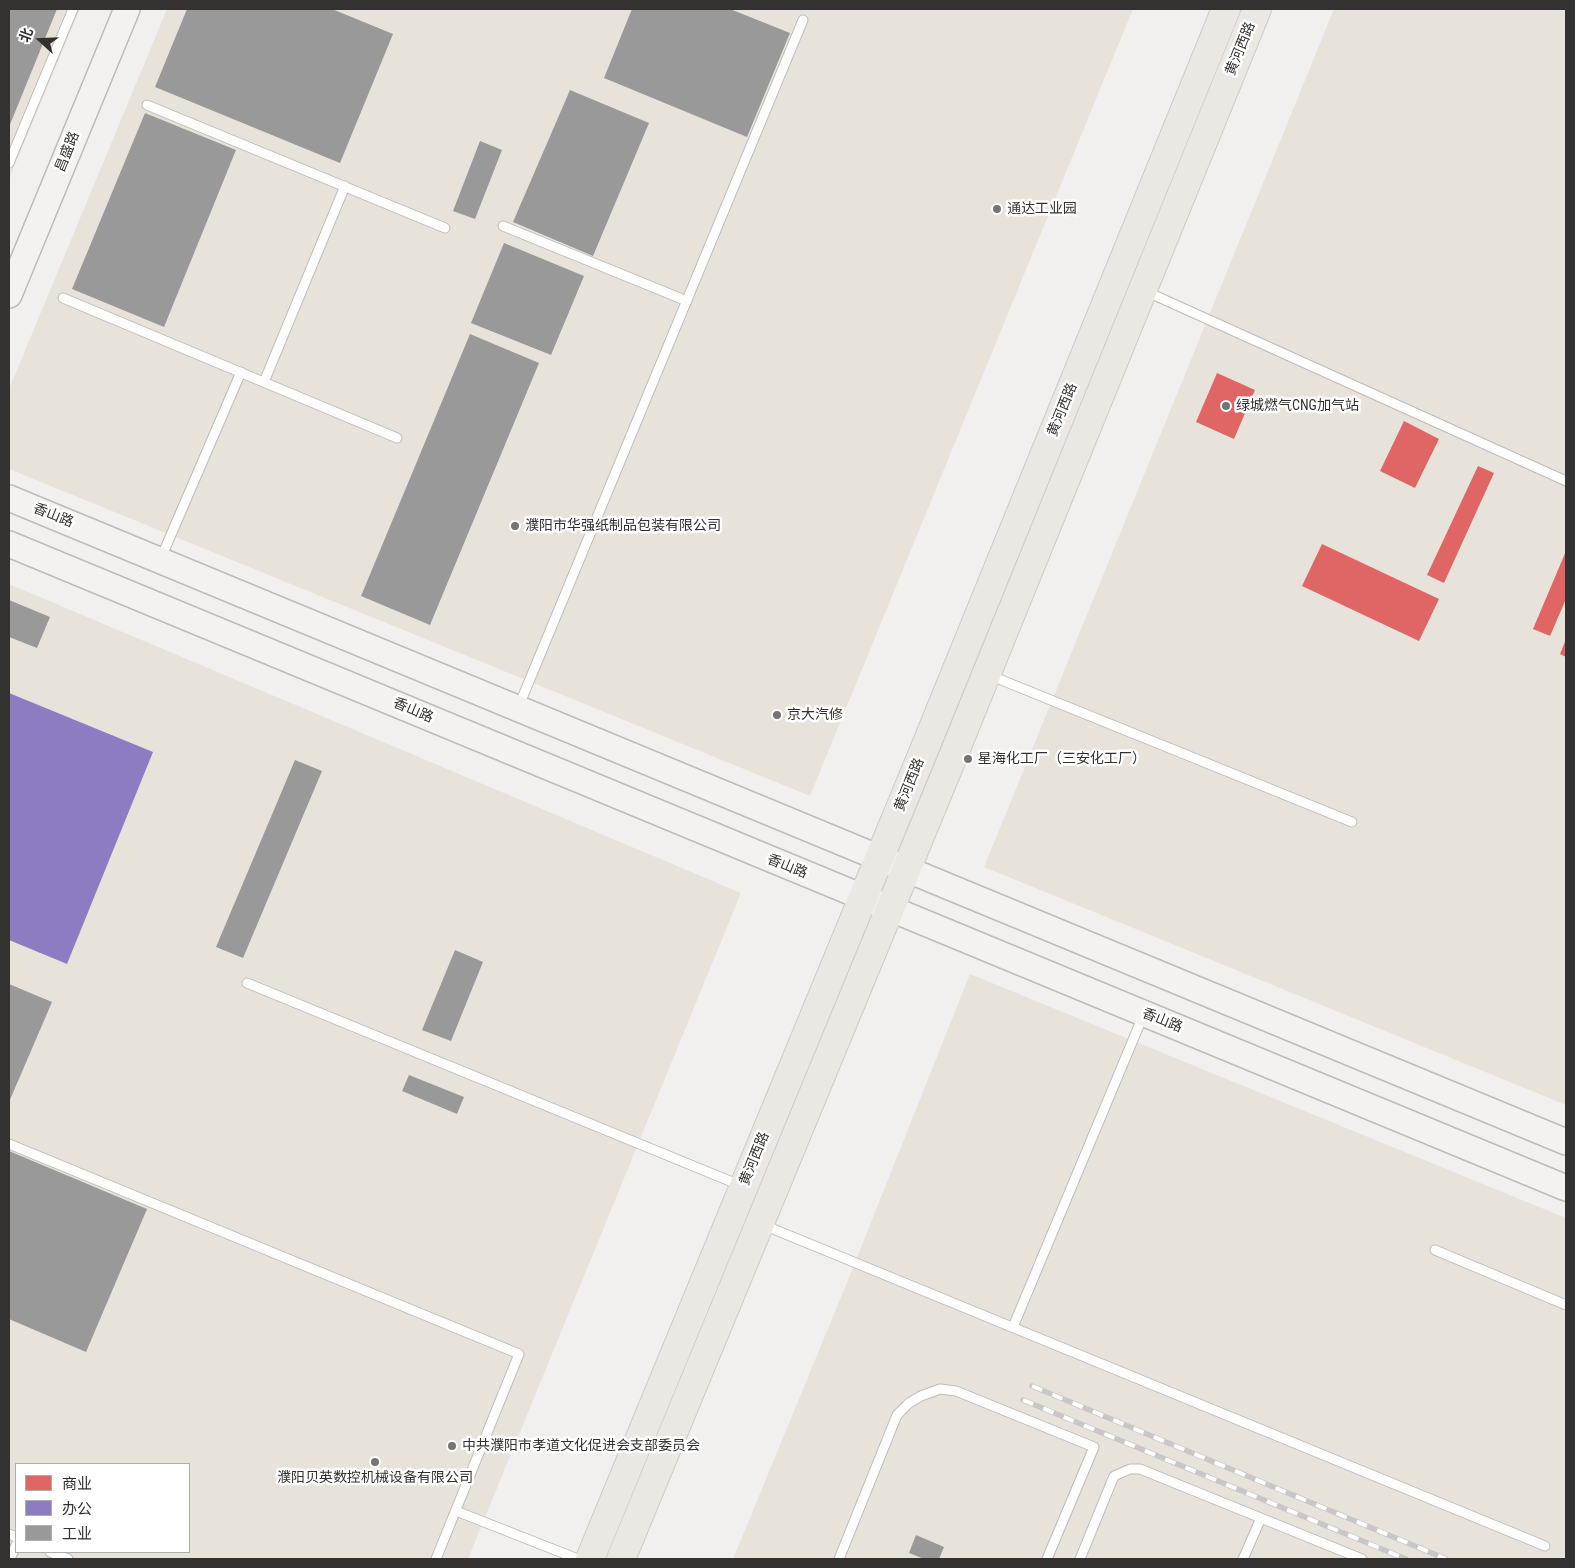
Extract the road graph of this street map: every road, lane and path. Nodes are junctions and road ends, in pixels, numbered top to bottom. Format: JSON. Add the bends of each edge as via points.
{"nodes":[{"id":1,"x":73,"y":9,"type":"edge"},
{"id":2,"x":127,"y":9,"type":"edge"},
{"id":3,"x":1226,"y":9,"type":"edge"},
{"id":4,"x":1257,"y":9,"type":"edge"},
{"id":5,"x":803,"y":20,"type":"dead end"},
{"id":6,"x":147,"y":105,"type":"dead end"},
{"id":7,"x":9,"y":163,"type":"edge"},
{"id":8,"x":345,"y":186,"type":"junction"},
{"id":9,"x":502,"y":226,"type":"dead end"},
{"id":10,"x":445,"y":228,"type":"dead end"},
{"id":11,"x":1130,"y":284,"type":"junction"},
{"id":12,"x":9,"y":295,"type":"edge"},
{"id":13,"x":64,"y":298,"type":"dead end"},
{"id":14,"x":687,"y":301,"type":"junction"},
{"id":15,"x":241,"y":372,"type":"junction"},
{"id":16,"x":264,"y":382,"type":"junction"},
{"id":17,"x":397,"y":438,"type":"dead end"},
{"id":18,"x":1566,"y":481,"type":"edge"},
{"id":19,"x":9,"y":498,"type":"edge"},
{"id":20,"x":9,"y":544,"type":"edge"},
{"id":21,"x":160,"y":560,"type":"junction"},
{"id":22,"x":986,"y":674,"type":"junction"},
{"id":23,"x":512,"y":707,"type":"junction"},
{"id":24,"x":490,"y":743,"type":"junction"},
{"id":25,"x":1352,"y":822,"type":"dead end"},
{"id":26,"x":879,"y":859,"type":"junction"},
{"id":27,"x":906,"y":870,"type":"junction"},
{"id":28,"x":863,"y":898,"type":"junction"},
{"id":29,"x":890,"y":909,"type":"junction"},
{"id":30,"x":247,"y":983,"type":"dead end"},
{"id":31,"x":1144,"y":1013,"type":"junction"},
{"id":32,"x":1566,"y":1142,"type":"edge"},
{"id":33,"x":9,"y":1144,"type":"edge"},
{"id":34,"x":744,"y":1186,"type":"junction"},
{"id":35,"x":1566,"y":1188,"type":"edge"},
{"id":36,"x":760,"y":1224,"type":"junction"},
{"id":37,"x":1435,"y":1250,"type":"dead end"},
{"id":38,"x":1566,"y":1305,"type":"edge"},
{"id":39,"x":1013,"y":1327,"type":"junction"},
{"id":40,"x":456,"y":1512,"type":"junction"},
{"id":41,"x":1261,"y":1518,"type":"junction"},
{"id":42,"x":1545,"y":1546,"type":"dead end"},
{"id":43,"x":15,"y":1547,"type":"edge"},
{"id":44,"x":53,"y":1553,"type":"edge"},
{"id":45,"x":10,"y":1559,"type":"edge"},
{"id":46,"x":68,"y":1559,"type":"edge"},
{"id":47,"x":436,"y":1559,"type":"edge"},
{"id":48,"x":578,"y":1559,"type":"edge"},
{"id":49,"x":590,"y":1559,"type":"edge"},
{"id":50,"x":621,"y":1559,"type":"edge"},
{"id":51,"x":839,"y":1559,"type":"edge"},
{"id":52,"x":1047,"y":1559,"type":"edge"},
{"id":53,"x":1080,"y":1559,"type":"edge"},
{"id":54,"x":1243,"y":1559,"type":"edge"},
{"id":55,"x":1362,"y":1559,"type":"edge"}],
"edges":[{"from":1,"to":7,"type":"lane"},
{"from":2,"to":12,"type":"street","name":"昌盛路"},
{"from":3,"to":11,"type":"main road","name":"黄河西路"},
{"from":4,"to":11,"type":"main road","name":"黄河西路"},
{"from":5,"to":14,"type":"lane"},
{"from":6,"to":8,"type":"lane"},
{"from":8,"to":10,"type":"lane"},
{"from":8,"to":16,"type":"lane"},
{"from":9,"to":14,"type":"lane"},
{"from":11,"to":18,"type":"lane"},
{"from":11,"to":22,"type":"main road","name":"黄河西路"},
{"from":11,"to":26,"type":"main road","name":"黄河西路"},
{"from":13,"to":15,"type":"lane"},
{"from":14,"to":23,"type":"lane"},
{"from":15,"to":16,"type":"lane"},
{"from":15,"to":21,"type":"lane"},
{"from":16,"to":17,"type":"lane"},
{"from":19,"to":21,"type":"street","name":"香山路"},
{"from":20,"to":24,"type":"street","name":"香山路"},
{"from":21,"to":23,"type":"street","name":"香山路"},
{"from":22,"to":25,"type":"lane"},
{"from":22,"to":27,"type":"main road","name":"黄河西路"},
{"from":23,"to":24,"type":"street"},
{"from":23,"to":26,"type":"street","name":"香山路"},
{"from":24,"to":28,"type":"street","name":"香山路"},
{"from":26,"to":27,"type":"street","name":"香山路"},
{"from":26,"to":28,"type":"main road","name":"黄河西路"},
{"from":27,"to":29,"type":"main road","name":"黄河西路"},
{"from":27,"to":32,"type":"street","name":"香山路"},
{"from":28,"to":29,"type":"street","name":"香山路"},
{"from":28,"to":34,"type":"main road","name":"黄河西路"},
{"from":29,"to":31,"type":"street","name":"香山路"},
{"from":29,"to":36,"type":"main road","name":"黄河西路"},
{"from":30,"to":34,"type":"lane"},
{"from":31,"to":35,"type":"street","name":"香山路"},
{"from":31,"to":39,"type":"lane"},
{"from":33,"to":40,"type":"lane","via":[[519,1354]]},
{"from":34,"to":49,"type":"main road","name":"黄河西路"},
{"from":36,"to":39,"type":"lane"},
{"from":36,"to":50,"type":"main road","name":"黄河西路"},
{"from":37,"to":38,"type":"lane"},
{"from":39,"to":42,"type":"lane"},
{"from":40,"to":47,"type":"lane"},
{"from":40,"to":48,"type":"lane"},
{"from":41,"to":53,"type":"lane","via":[[1140,1469],[1130,1469],[1114,1476]]},
{"from":41,"to":54,"type":"lane"},
{"from":41,"to":55,"type":"lane"},
{"from":43,"to":45,"type":"lane"},
{"from":44,"to":46,"type":"lane"},
{"from":51,"to":52,"type":"lane","via":[[897,1415],[909,1403],[940,1389],[956,1391],[1094,1447]]}]}
